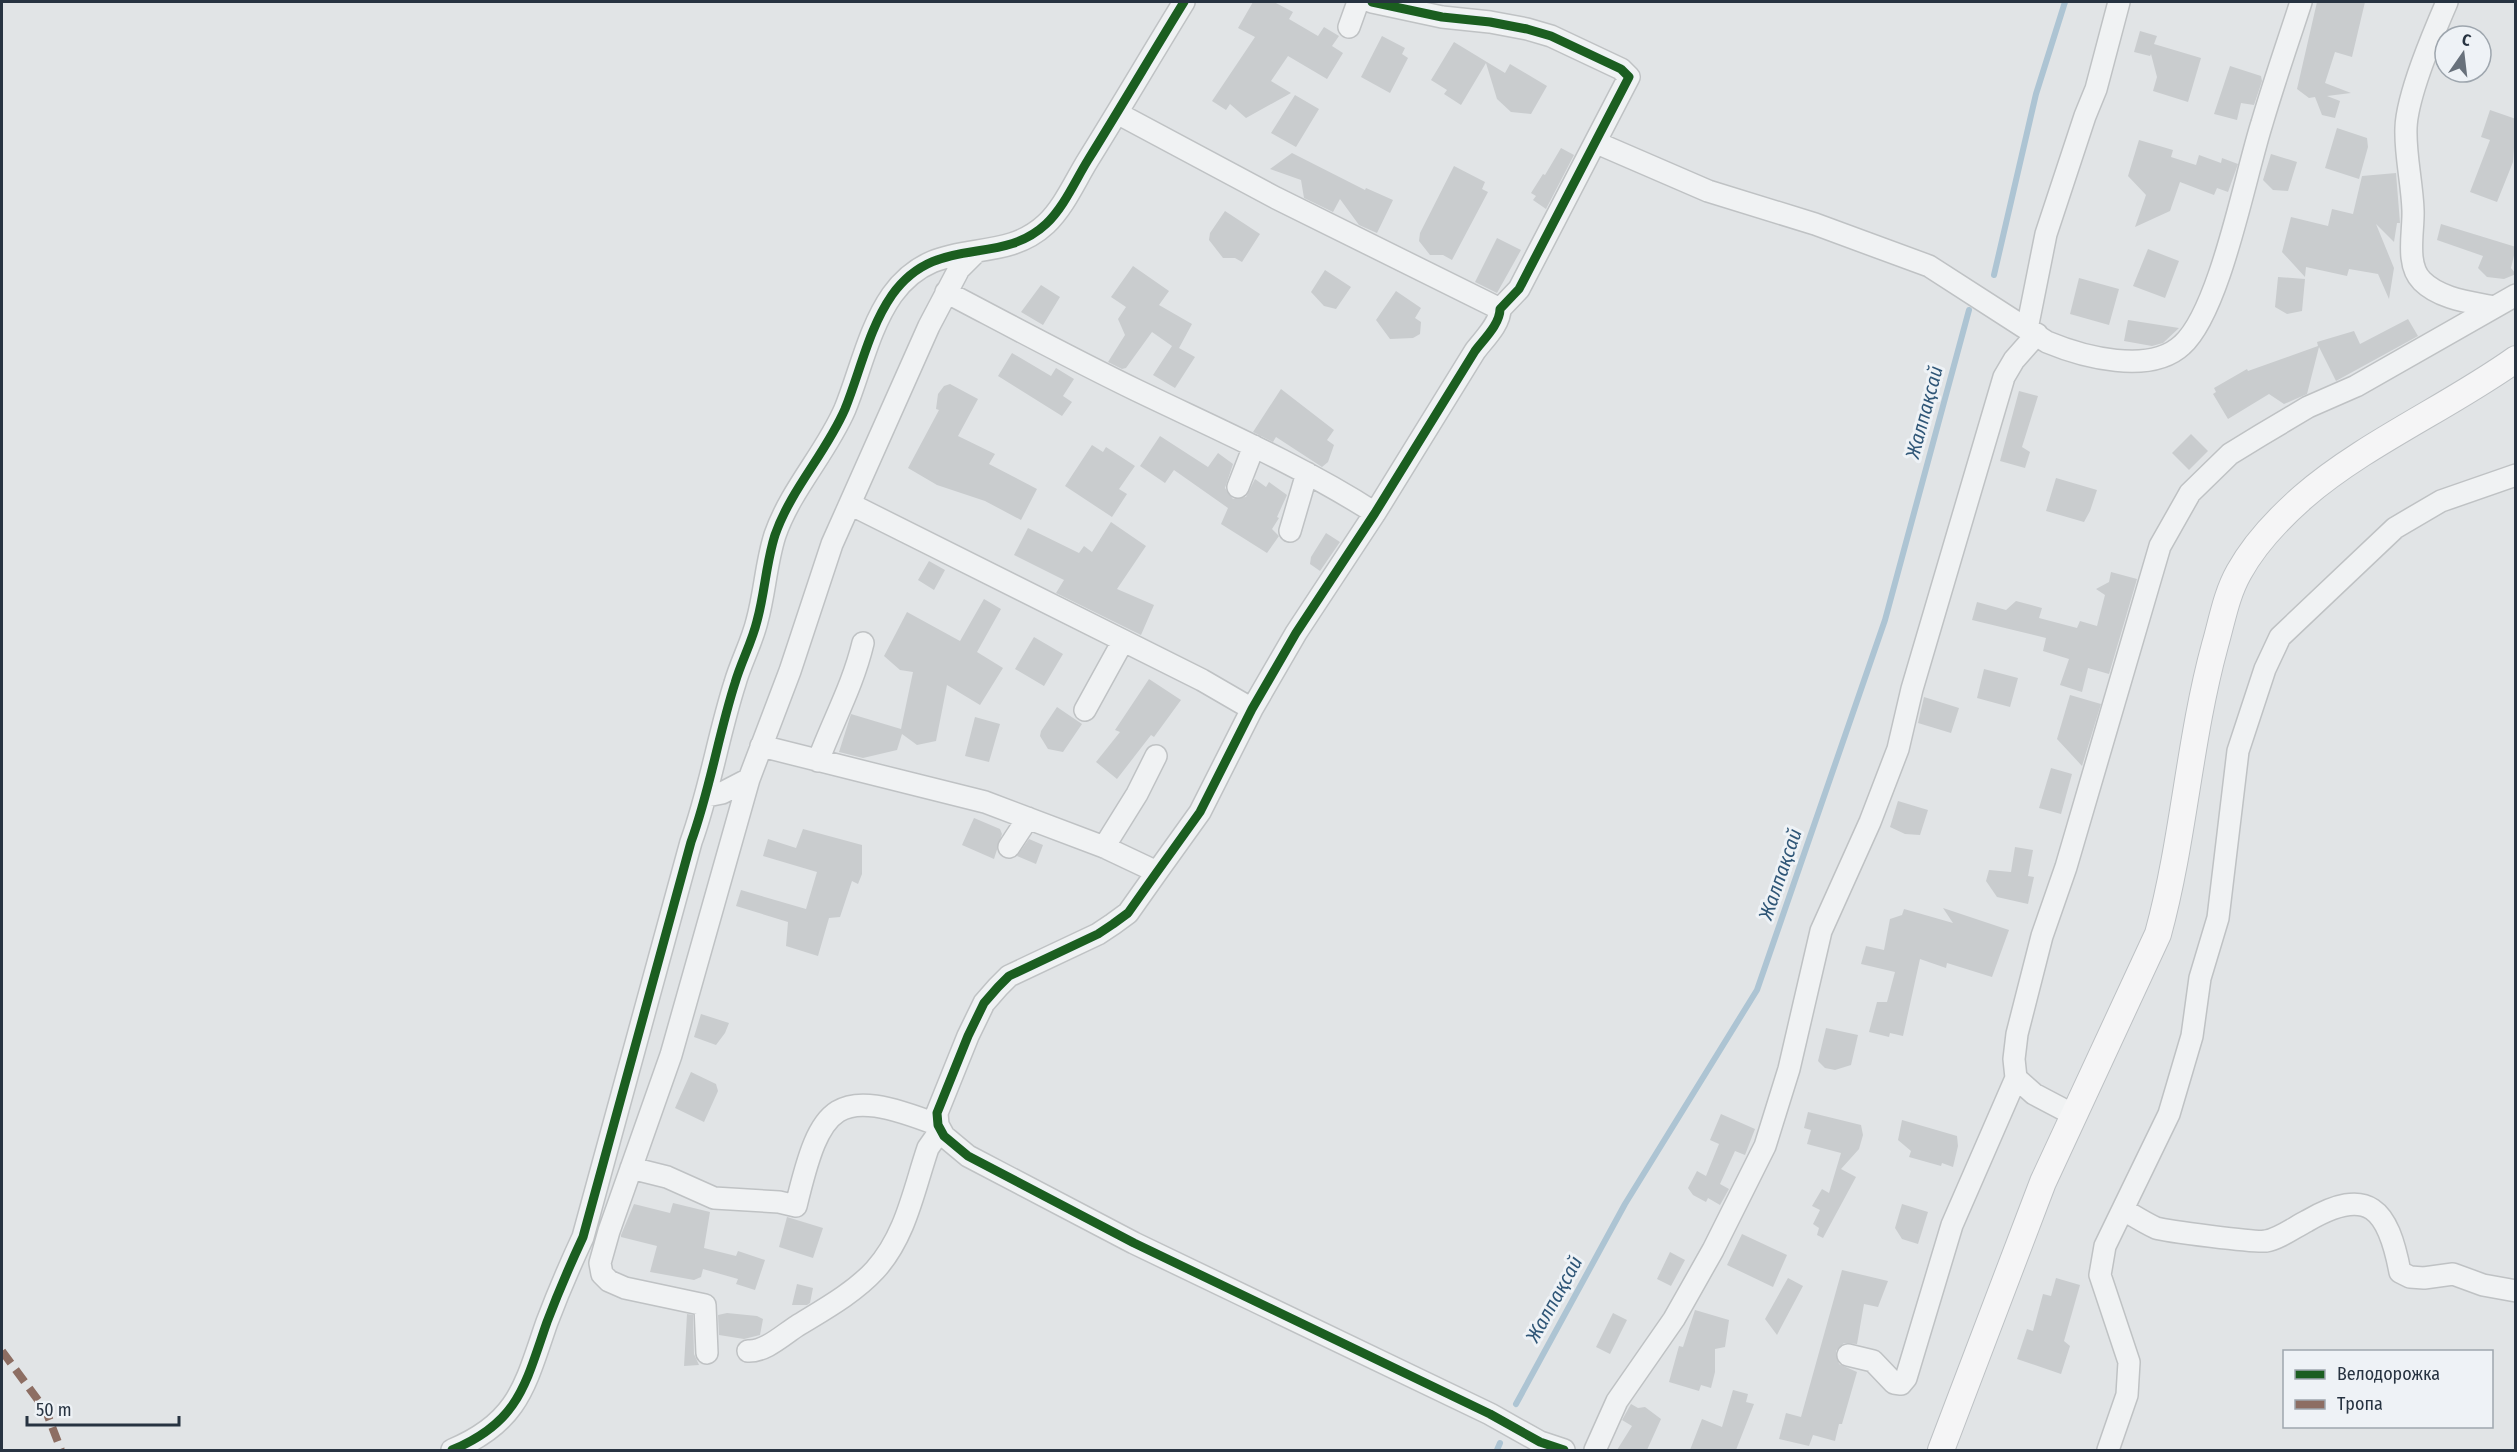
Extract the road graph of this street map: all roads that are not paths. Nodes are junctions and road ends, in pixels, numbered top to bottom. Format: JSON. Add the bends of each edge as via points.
{"nodes":[{"id":1,"x":1184,"y":2,"type":"edge"},
{"id":2,"x":1358,"y":2,"type":"edge"},
{"id":3,"x":1372,"y":2,"type":"edge"},
{"id":4,"x":2119,"y":2,"type":"edge"},
{"id":5,"x":2301,"y":2,"type":"edge"},
{"id":6,"x":2447,"y":2,"type":"edge"},
{"id":7,"x":1349,"y":27,"type":"dead end"},
{"id":8,"x":1117,"y":113,"type":"junction"},
{"id":9,"x":1597,"y":143,"type":"junction"},
{"id":10,"x":976,"y":252,"type":"junction"},
{"id":11,"x":946,"y":292,"type":"junction"},
{"id":12,"x":2516,"y":296,"type":"edge"},
{"id":13,"x":2494,"y":308,"type":"junction"},
{"id":14,"x":1500,"y":309,"type":"junction"},
{"id":15,"x":2032,"y":331,"type":"junction"},
{"id":16,"x":2515,"y":359,"type":"edge"},
{"id":17,"x":1254,"y":446,"type":"junction"},
{"id":18,"x":1307,"y":473,"type":"junction"},
{"id":19,"x":2516,"y":475,"type":"edge"},
{"id":20,"x":1238,"y":487,"type":"dead end"},
{"id":21,"x":850,"y":504,"type":"junction"},
{"id":22,"x":1375,"y":513,"type":"junction"},
{"id":23,"x":1290,"y":531,"type":"dead end"},
{"id":24,"x":1123,"y":641,"type":"junction"},
{"id":25,"x":863,"y":643,"type":"dead end"},
{"id":26,"x":1252,"y":709,"type":"junction"},
{"id":27,"x":1085,"y":710,"type":"dead end"},
{"id":28,"x":761,"y":746,"type":"junction"},
{"id":29,"x":1156,"y":756,"type":"dead end"},
{"id":30,"x":818,"y":761,"type":"junction"},
{"id":31,"x":749,"y":779,"type":"junction"},
{"id":32,"x":707,"y":796,"type":"junction"},
{"id":33,"x":1028,"y":818,"type":"junction"},
{"id":34,"x":1009,"y":847,"type":"dead end"},
{"id":35,"x":1104,"y":847,"type":"junction"},
{"id":36,"x":1157,"y":872,"type":"junction"},
{"id":37,"x":2016,"y":1078,"type":"junction"},
{"id":38,"x":2073,"y":1114,"type":"junction"},
{"id":39,"x":941,"y":1130,"type":"junction"},
{"id":40,"x":631,"y":1168,"type":"junction"},
{"id":41,"x":2124,"y":1210,"type":"junction"},
{"id":42,"x":2516,"y":1291,"type":"edge"},
{"id":43,"x":748,"y":1351,"type":"dead end"},
{"id":44,"x":707,"y":1353,"type":"dead end"},
{"id":45,"x":1848,"y":1355,"type":"dead end"},
{"id":46,"x":1538,"y":1446,"type":"edge"},
{"id":47,"x":452,"y":1450,"type":"edge"},
{"id":48,"x":1564,"y":1450,"type":"edge"},
{"id":49,"x":1595,"y":1450,"type":"edge"},
{"id":50,"x":1941,"y":1450,"type":"edge"},
{"id":51,"x":2108,"y":1450,"type":"edge"}],
"edges":[{"from":1,"to":8,"type":"street"},
{"from":2,"to":7,"type":"street"},
{"from":3,"to":9,"type":"street","via":[[1442,18],[1527,29],[1621,69],[1629,77]]},
{"from":4,"to":15,"type":"street","via":[[2097,89],[2046,234]]},
{"from":5,"to":15,"type":"street","via":[[2206,311],[2182,345],[2157,359],[2127,362],[2064,349]]},
{"from":6,"to":13,"type":"street","via":[[2415,88],[2406,125],[2414,264],[2421,280],[2440,293]]},
{"from":8,"to":10,"type":"street","via":[[1046,224],[1012,243]]},
{"from":8,"to":14,"type":"street","via":[[1276,198]]},
{"from":9,"to":14,"type":"street","via":[[1518,289]]},
{"from":9,"to":15,"type":"street","via":[[1708,191],[1806,220],[1929,266]]},
{"from":10,"to":11,"type":"street","via":[[959,269]]},
{"from":10,"to":32,"type":"street","via":[[946,255],[925,265],[907,278],[881,315],[843,412],[792,497],[775,535],[758,620],[735,683]]},
{"from":11,"to":17,"type":"street","via":[[1099,372]]},
{"from":11,"to":21,"type":"street","via":[[906,373]]},
{"from":12,"to":13,"type":"street"},
{"from":13,"to":37,"type":"street","via":[[2356,386],[2308,407],[2229,454],[2190,493],[2169,527],[2149,583],[2027,987],[2014,1059]]},
{"from":14,"to":22,"type":"street","via":[[1500,316]]},
{"from":15,"to":49,"type":"street","via":[[2004,377],[1898,748],[1821,931],[1789,1069],[1765,1146],[1713,1250],[1674,1319],[1617,1401]]},
{"from":16,"to":38,"type":"main road","via":[[2304,496],[2258,542],[2238,573],[2227,599],[2196,724],[2170,887],[2158,934]]},
{"from":17,"to":18,"type":"street"},
{"from":17,"to":20,"type":"street"},
{"from":18,"to":22,"type":"street"},
{"from":18,"to":23,"type":"street"},
{"from":19,"to":41,"type":"street","via":[[2441,501],[2395,528],[2280,638],[2265,669],[2238,751],[2218,918],[2200,978],[2192,1036],[2169,1114]]},
{"from":21,"to":24,"type":"street"},
{"from":21,"to":28,"type":"street","via":[[832,544]]},
{"from":22,"to":26,"type":"street","via":[[1296,633]]},
{"from":24,"to":26,"type":"street"},
{"from":24,"to":27,"type":"street"},
{"from":25,"to":30,"type":"street","via":[[850,688]]},
{"from":26,"to":36,"type":"street","via":[[1200,812]]},
{"from":28,"to":30,"type":"street"},
{"from":28,"to":31,"type":"street"},
{"from":29,"to":35,"type":"street"},
{"from":30,"to":33,"type":"street","via":[[985,802]]},
{"from":31,"to":32,"type":"street","via":[[722,794]]},
{"from":31,"to":40,"type":"street","via":[[668,1064]]},
{"from":32,"to":47,"type":"street","via":[[583,1237],[563,1280],[530,1374],[521,1396],[504,1416],[490,1429]]},
{"from":33,"to":34,"type":"street"},
{"from":33,"to":35,"type":"street"},
{"from":35,"to":36,"type":"street"},
{"from":36,"to":39,"type":"street","via":[[1128,913],[1098,934],[1009,976],[984,1003],[937,1113]]},
{"from":37,"to":38,"type":"street","via":[[2034,1094]]},
{"from":37,"to":45,"type":"street","via":[[1952,1225],[1906,1378],[1901,1384],[1894,1383],[1873,1361]]},
{"from":38,"to":50,"type":"main road","via":[[2009,1266]]},
{"from":39,"to":40,"type":"street","via":[[867,1103],[841,1108],[821,1127],[796,1206],[714,1198],[667,1177]]},
{"from":39,"to":43,"type":"street","via":[[928,1148],[905,1219],[875,1269],[775,1340]]},
{"from":39,"to":46,"type":"street","via":[[968,1156],[1104,1228],[1490,1414]]},
{"from":40,"to":44,"type":"street","via":[[600,1263],[602,1274],[626,1288],[705,1305]]},
{"from":41,"to":42,"type":"street","via":[[2158,1228],[2265,1242],[2330,1207],[2359,1204],[2373,1208],[2383,1219],[2395,1246],[2400,1272],[2424,1278],[2453,1274]]},
{"from":41,"to":51,"type":"street","via":[[2105,1246],[2100,1275],[2129,1362],[2127,1395]]},
{"from":46,"to":48,"type":"street"}]}
